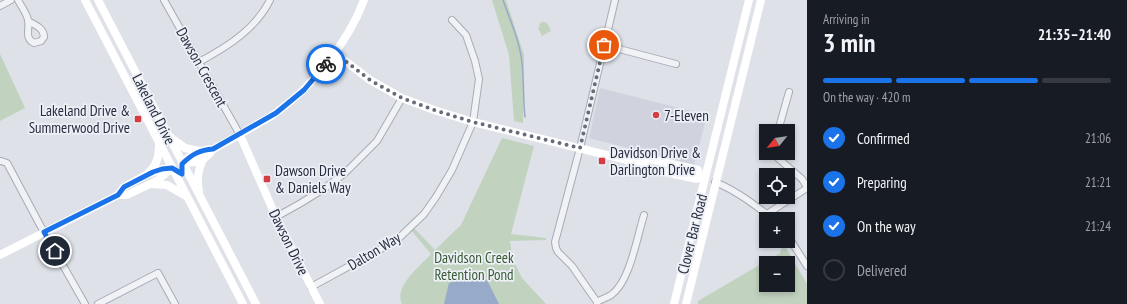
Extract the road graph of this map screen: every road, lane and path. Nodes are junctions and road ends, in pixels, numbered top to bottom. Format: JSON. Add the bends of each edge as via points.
{"nodes":[{"id":1,"x":12,"y":0,"type":"edge"},
{"id":2,"x":18,"y":0,"type":"edge"},
{"id":3,"x":85,"y":0,"type":"edge"},
{"id":4,"x":98,"y":0,"type":"edge"},
{"id":5,"x":164,"y":0,"type":"edge"},
{"id":6,"x":270,"y":0,"type":"edge"},
{"id":7,"x":364,"y":0,"type":"edge"},
{"id":8,"x":615,"y":0,"type":"edge"},
{"id":9,"x":749,"y":0,"type":"edge"},
{"id":10,"x":761,"y":0,"type":"edge"},
{"id":11,"x":0,"y":6,"type":"edge"},
{"id":12,"x":28,"y":20,"type":"dead end"},
{"id":13,"x":452,"y":20,"type":"dead end"},
{"id":14,"x":604,"y":45,"type":"junction"},
{"id":15,"x":335,"y":53,"type":"junction"},
{"id":16,"x":199,"y":62,"type":"junction"},
{"id":17,"x":676,"y":64,"type":"dead end"},
{"id":18,"x":789,"y":92,"type":"dead end"},
{"id":19,"x":402,"y":98,"type":"junction"},
{"id":20,"x":473,"y":122,"type":"junction"},
{"id":21,"x":780,"y":124,"type":"edge"},
{"id":22,"x":168,"y":135,"type":"junction"},
{"id":23,"x":240,"y":135,"type":"junction"},
{"id":24,"x":159,"y":142,"type":"junction"},
{"id":25,"x":580,"y":148,"type":"junction"},
{"id":26,"x":213,"y":149,"type":"junction"},
{"id":27,"x":199,"y":151,"type":"junction"},
{"id":28,"x":173,"y":157,"type":"junction"},
{"id":29,"x":203,"y":159,"type":"junction"},
{"id":30,"x":780,"y":160,"type":"edge"},
{"id":31,"x":0,"y":161,"type":"edge"},
{"id":32,"x":182,"y":164,"type":"junction"},
{"id":33,"x":172,"y":168,"type":"junction"},
{"id":34,"x":182,"y":174,"type":"junction"},
{"id":35,"x":146,"y":175,"type":"junction"},
{"id":36,"x":703,"y":178,"type":"junction"},
{"id":37,"x":715,"y":182,"type":"junction"},
{"id":38,"x":150,"y":184,"type":"junction"},
{"id":39,"x":194,"y":187,"type":"junction"},
{"id":40,"x":807,"y":188,"type":"edge"},
{"id":41,"x":185,"y":194,"type":"junction"},
{"id":42,"x":118,"y":195,"type":"junction"},
{"id":43,"x":201,"y":200,"type":"junction"},
{"id":44,"x":764,"y":212,"type":"edge"},
{"id":45,"x":770,"y":212,"type":"edge"},
{"id":46,"x":644,"y":215,"type":"dead end"},
{"id":47,"x":276,"y":216,"type":"junction"},
{"id":48,"x":44,"y":232,"type":"junction"},
{"id":49,"x":795,"y":247,"type":"edge"},
{"id":50,"x":0,"y":255,"type":"edge"},
{"id":51,"x":807,"y":266,"type":"edge"},
{"id":52,"x":311,"y":287,"type":"junction"},
{"id":53,"x":597,"y":303,"type":"edge"},
{"id":54,"x":85,"y":304,"type":"edge"},
{"id":55,"x":98,"y":304,"type":"edge"},
{"id":56,"x":175,"y":304,"type":"edge"},
{"id":57,"x":243,"y":304,"type":"edge"},
{"id":58,"x":256,"y":304,"type":"edge"},
{"id":59,"x":320,"y":304,"type":"edge"},
{"id":60,"x":674,"y":304,"type":"edge"},
{"id":61,"x":686,"y":304,"type":"edge"}],
"edges":[{"from":1,"to":11,"type":"street"},
{"from":2,"to":12,"type":"street"},
{"from":3,"to":24,"type":"main road","name":"Lakeland Drive"},
{"from":4,"to":22,"type":"main road","name":"Lakeland Drive"},
{"from":5,"to":16,"type":"street","name":"Dawson Crescent"},
{"from":6,"to":16,"type":"street","via":[[265,11],[251,27],[221,50]]},
{"from":7,"to":15,"type":"main road","via":[[351,30]]},
{"from":8,"to":14,"type":"street"},
{"from":9,"to":36,"type":"main road","name":"Clover Bar Road"},
{"from":10,"to":37,"type":"main road","name":"Clover Bar Road"},
{"from":13,"to":20,"type":"street","name":"Dalton Way","via":[[466,35],[479,79]]},
{"from":14,"to":17,"type":"street"},
{"from":14,"to":25,"type":"street"},
{"from":15,"to":19,"type":"main road","via":[[370,80]]},
{"from":15,"to":23,"type":"main road","via":[[304,90],[276,113]]},
{"from":16,"to":23,"type":"street","name":"Dawson Crescent"},
{"from":18,"to":21,"type":"street"},
{"from":19,"to":20,"type":"main road"},
{"from":19,"to":47,"type":"street","via":[[376,141],[345,173],[301,203]]},
{"from":20,"to":25,"type":"main road"},
{"from":20,"to":52,"type":"street","name":"Dalton Way","via":[[442,189],[424,214],[399,238]]},
{"from":22,"to":27,"type":"main road","via":[[185,148]]},
{"from":22,"to":28,"type":"main road"},
{"from":22,"to":32,"type":"main road","name":"Lakeland Drive"},
{"from":23,"to":26,"type":"main road"},
{"from":23,"to":47,"type":"main road","name":"Dawson Drive"},
{"from":24,"to":28,"type":"main road"},
{"from":24,"to":33,"type":"main road","name":"Lakeland Drive"},
{"from":24,"to":35,"type":"main road","via":[[156,165]]},
{"from":25,"to":36,"type":"main road","via":[[638,164],[649,159],[698,170]]},
{"from":25,"to":53,"type":"street","via":[[556,239],[556,248],[572,266]]},
{"from":26,"to":27,"type":"main road"},
{"from":26,"to":29,"type":"main road"},
{"from":27,"to":32,"type":"main road"},
{"from":28,"to":32,"type":"main road"},
{"from":28,"to":33,"type":"main road"},
{"from":29,"to":32,"type":"main road"},
{"from":29,"to":43,"type":"main road","via":[[197,178]]},
{"from":30,"to":40,"type":"street","via":[[802,179]]},
{"from":31,"to":48,"type":"street","via":[[7,163]]},
{"from":32,"to":34,"type":"main road"},
{"from":32,"to":39,"type":"main road","name":"Lakeland Drive"},
{"from":33,"to":34,"type":"main road"},
{"from":33,"to":35,"type":"main road"},
{"from":33,"to":38,"type":"main road"},
{"from":33,"to":41,"type":"main road","name":"Lakeland Drive"},
{"from":34,"to":39,"type":"main road"},
{"from":34,"to":41,"type":"main road"},
{"from":35,"to":42,"type":"main road","via":[[124,187]]},
{"from":36,"to":37,"type":"main road"},
{"from":36,"to":60,"type":"main road","name":"Clover Bar Road"},
{"from":37,"to":44,"type":"street"},
{"from":37,"to":61,"type":"main road","name":"Clover Bar Road"},
{"from":38,"to":41,"type":"main road","via":[[168,185]]},
{"from":38,"to":42,"type":"main road","via":[[127,195]]},
{"from":39,"to":43,"type":"main road","name":"Lakeland Drive"},
{"from":40,"to":45,"type":"street"},
{"from":41,"to":57,"type":"main road","name":"Lakeland Drive"},
{"from":42,"to":48,"type":"main road"},
{"from":43,"to":58,"type":"main road","name":"Lakeland Drive"},
{"from":46,"to":53,"type":"street","via":[[623,280],[611,295]]},
{"from":47,"to":52,"type":"main road","name":"Dawson Drive"},
{"from":48,"to":50,"type":"main road"},
{"from":48,"to":54,"type":"street"},
{"from":49,"to":51,"type":"street"},
{"from":52,"to":59,"type":"main road","name":"Dawson Drive"},
{"from":55,"to":56,"type":"street","via":[[158,273]]}]}
